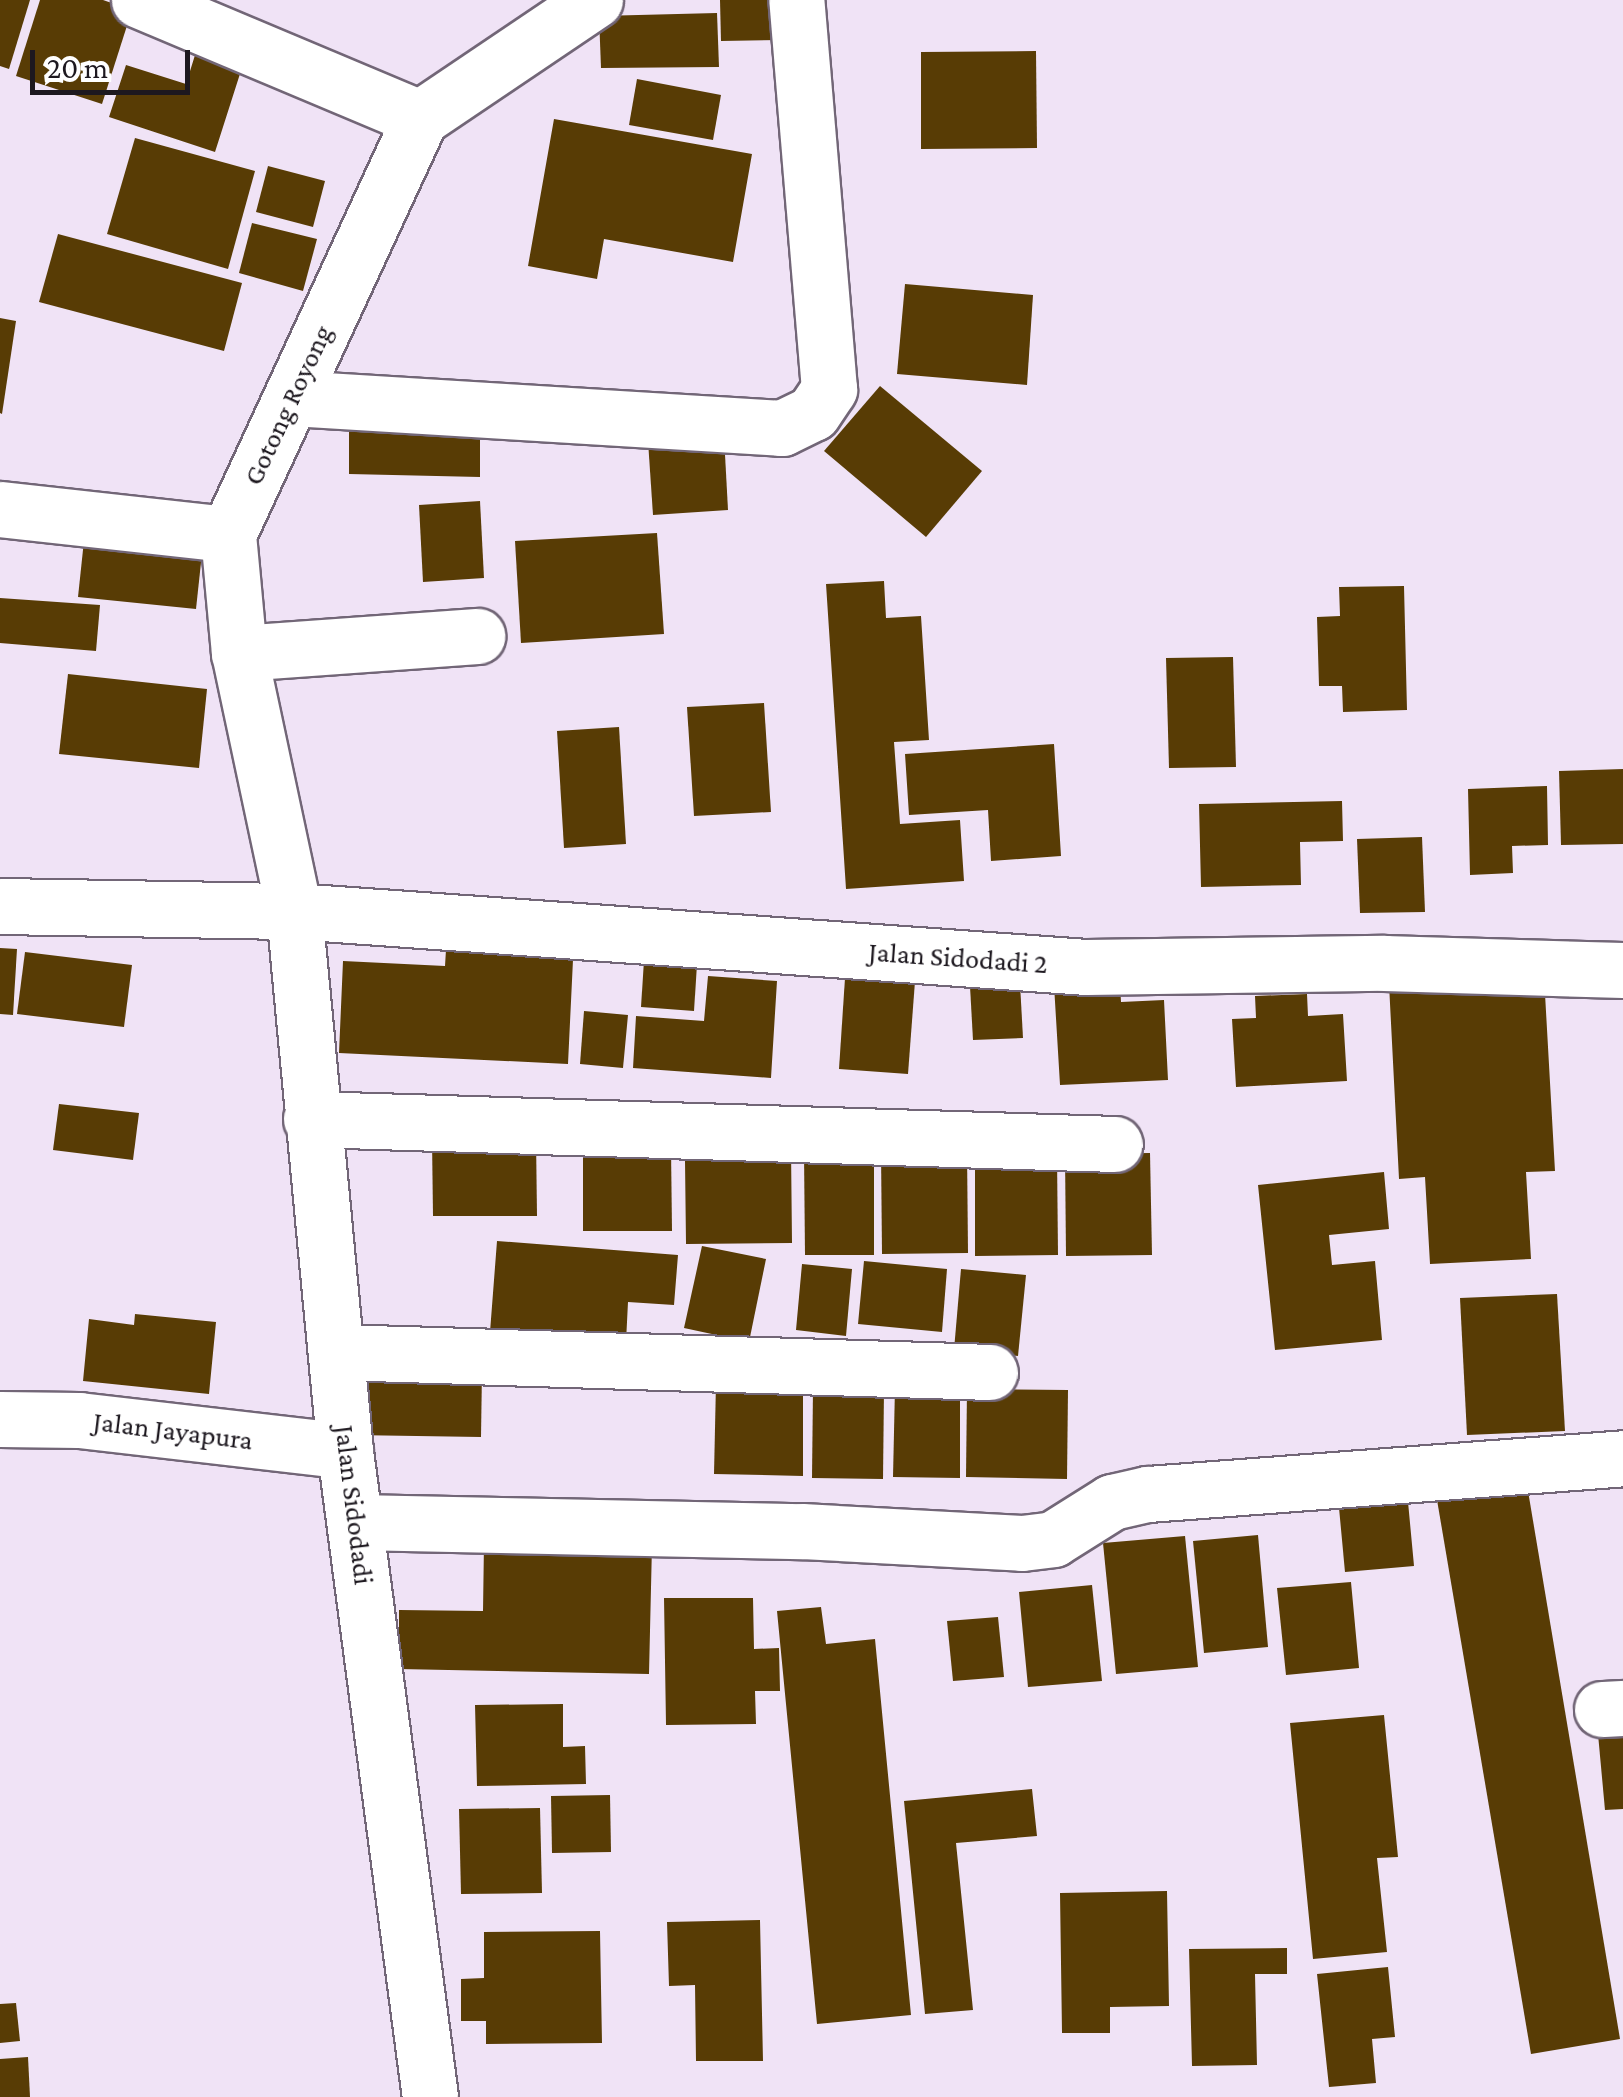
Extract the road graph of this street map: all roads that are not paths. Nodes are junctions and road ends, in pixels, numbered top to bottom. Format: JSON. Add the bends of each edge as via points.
{"nodes":[{"id":1,"x":139,"y":0,"type":"edge"},
{"id":2,"x":595,"y":0,"type":"edge"},
{"id":3,"x":796,"y":0,"type":"edge"},
{"id":4,"x":420,"y":118,"type":"junction"},
{"id":5,"x":292,"y":398,"type":"junction"},
{"id":6,"x":0,"y":509,"type":"edge"},
{"id":7,"x":228,"y":534,"type":"junction"},
{"id":8,"x":477,"y":636,"type":"dead end"},
{"id":9,"x":239,"y":653,"type":"junction"},
{"id":10,"x":0,"y":906,"type":"edge"},
{"id":11,"x":294,"y":911,"type":"junction"},
{"id":12,"x":1623,"y":970,"type":"edge"},
{"id":13,"x":311,"y":1120,"type":"junction"},
{"id":14,"x":1115,"y":1144,"type":"dead end"},
{"id":15,"x":337,"y":1352,"type":"junction"},
{"id":16,"x":990,"y":1372,"type":"dead end"},
{"id":17,"x":0,"y":1419,"type":"edge"},
{"id":18,"x":345,"y":1451,"type":"junction"},
{"id":19,"x":1623,"y":1458,"type":"edge"},
{"id":20,"x":356,"y":1522,"type":"junction"},
{"id":21,"x":430,"y":2097,"type":"edge"}],
"edges":[{"from":1,"to":4,"type":"street"},
{"from":2,"to":4,"type":"street"},
{"from":3,"to":5,"type":"street","via":[[829,389],[813,413],[782,428]]},
{"from":4,"to":5,"type":"street","name":"Gotong Royong"},
{"from":5,"to":7,"type":"street","name":"Gotong Royong"},
{"from":6,"to":7,"type":"street"},
{"from":7,"to":9,"type":"street"},
{"from":8,"to":9,"type":"street"},
{"from":9,"to":11,"type":"street"},
{"from":10,"to":11,"type":"street","name":"Jalan Sidodadi 2"},
{"from":11,"to":12,"type":"street","name":"Jalan Sidodadi 2","via":[[1086,967],[1384,963]]},
{"from":11,"to":13,"type":"street","name":"Jalan Sidodadi"},
{"from":13,"to":14,"type":"street"},
{"from":13,"to":15,"type":"street","name":"Jalan Sidodadi"},
{"from":15,"to":16,"type":"street"},
{"from":15,"to":18,"type":"street","name":"Jalan Sidodadi"},
{"from":17,"to":18,"type":"street","name":"Jalan Jayapura","via":[[79,1420]]},
{"from":18,"to":20,"type":"street","name":"Jalan Sidodadi"},
{"from":19,"to":20,"type":"street","via":[[1148,1494],[1112,1502],[1053,1539],[1022,1543],[802,1531]]},
{"from":20,"to":21,"type":"street","name":"Jalan Sidodadi"}]}
